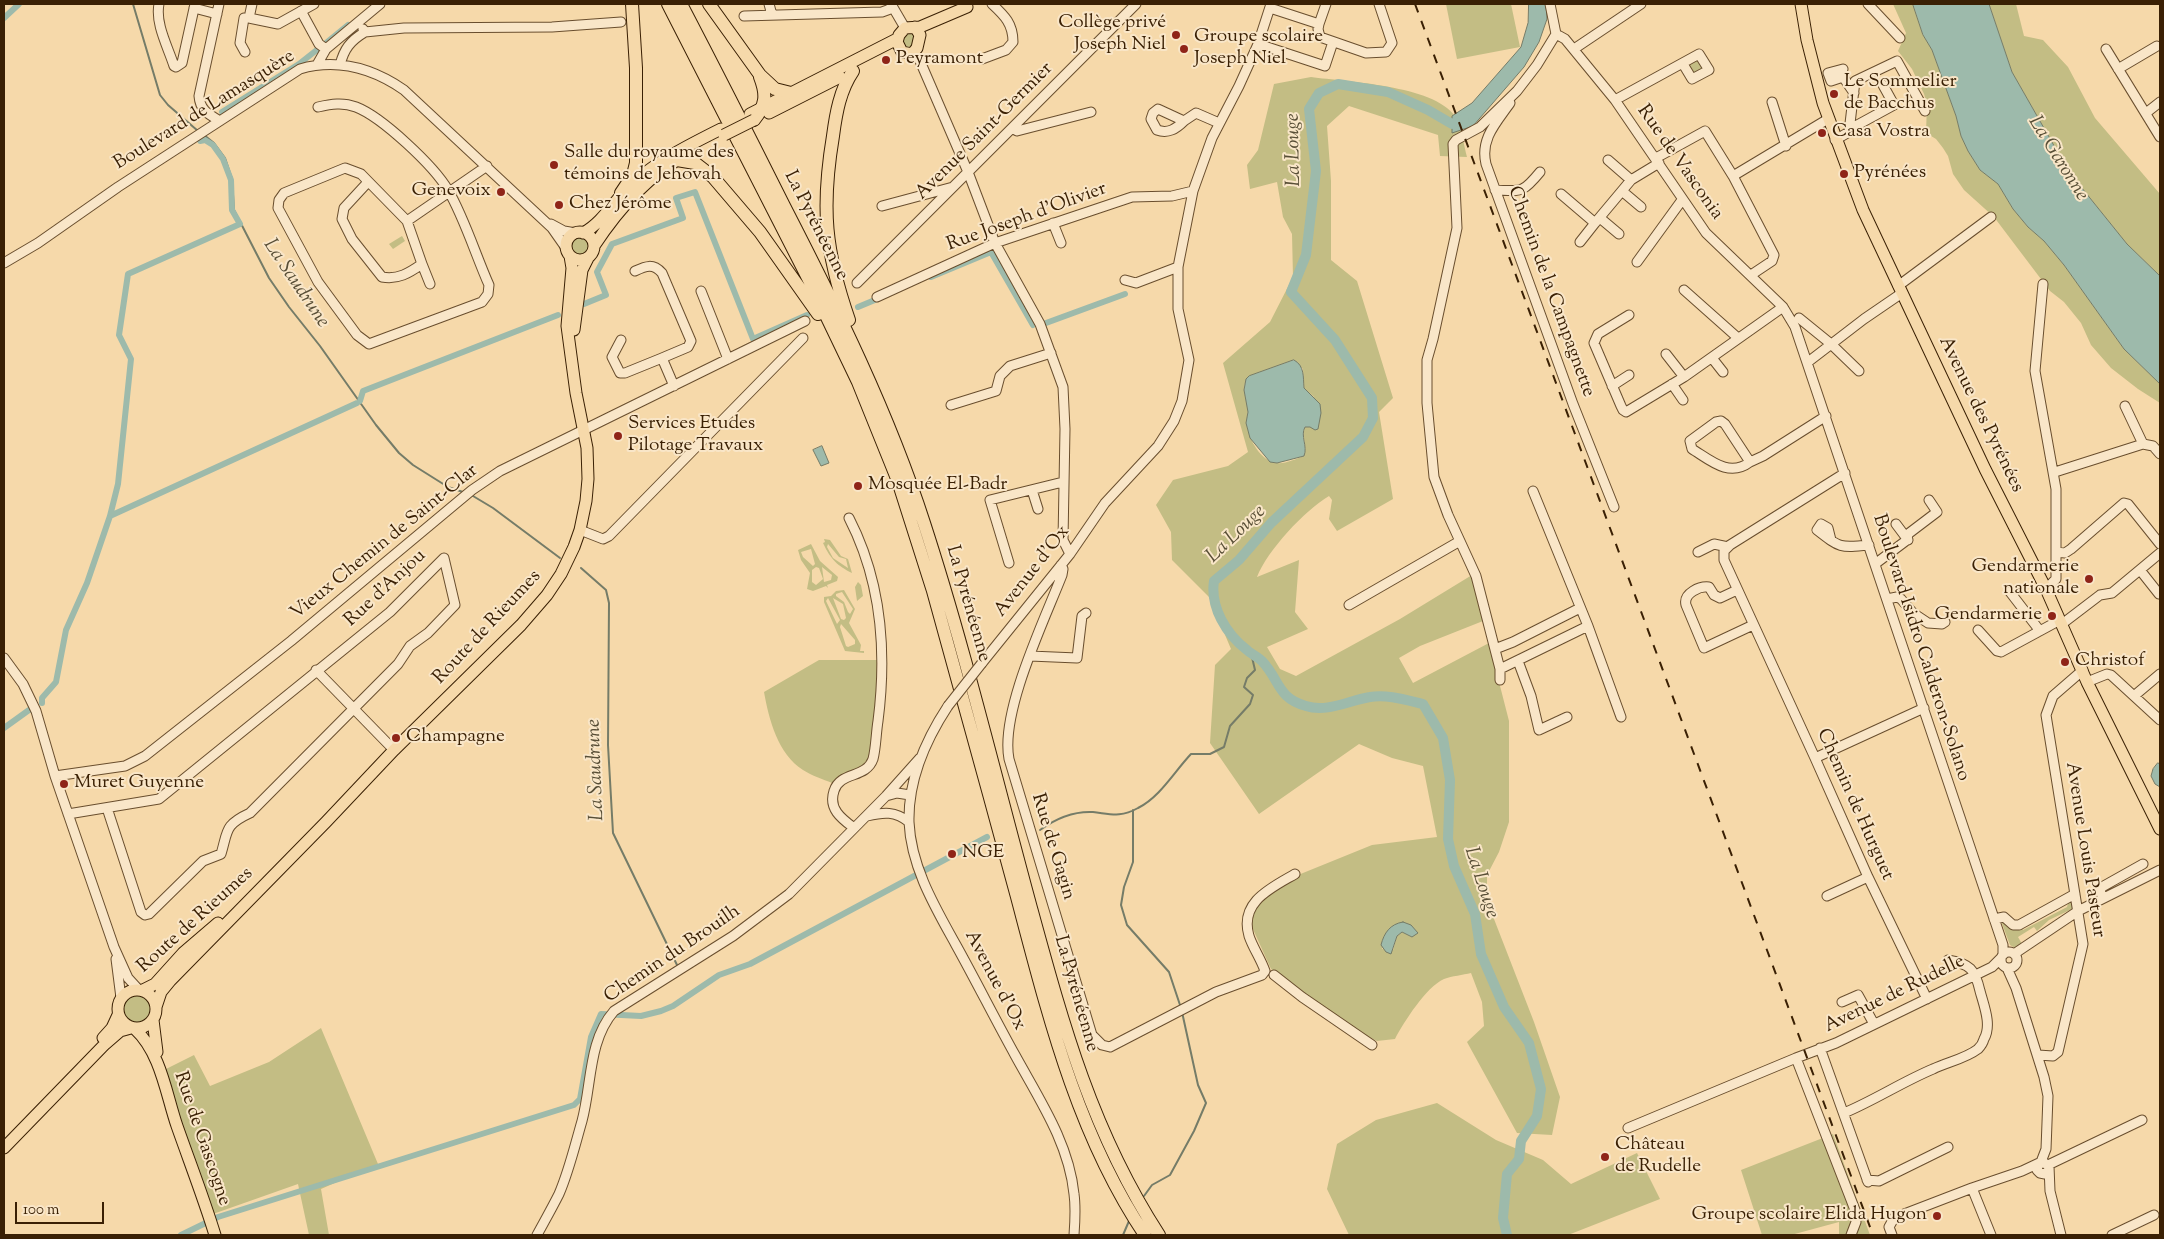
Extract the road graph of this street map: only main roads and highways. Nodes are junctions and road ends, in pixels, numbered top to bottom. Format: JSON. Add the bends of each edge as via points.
{"nodes":[{"id":1,"x":632,"y":4,"type":"edge"},
{"id":2,"x":668,"y":4,"type":"edge"},
{"id":3,"x":682,"y":4,"type":"edge"},
{"id":4,"x":709,"y":4,"type":"edge"},
{"id":5,"x":1801,"y":4,"type":"edge"},
{"id":6,"x":970,"y":5,"type":"edge"},
{"id":7,"x":913,"y":31,"type":"junction"},
{"id":8,"x":899,"y":45,"type":"junction"},
{"id":9,"x":853,"y":71,"type":"junction"},
{"id":10,"x":760,"y":75,"type":"junction"},
{"id":11,"x":791,"y":93,"type":"junction"},
{"id":12,"x":763,"y":108,"type":"junction"},
{"id":13,"x":752,"y":117,"type":"junction"},
{"id":14,"x":723,"y":132,"type":"junction"},
{"id":15,"x":677,"y":160,"type":"junction"},
{"id":16,"x":622,"y":194,"type":"junction"},
{"id":17,"x":579,"y":233,"type":"junction"},
{"id":18,"x":594,"y":246,"type":"junction"},
{"id":19,"x":568,"y":252,"type":"junction"},
{"id":20,"x":588,"y":258,"type":"junction"},
{"id":21,"x":570,"y":341,"type":"junction"},
{"id":22,"x":856,"y":349,"type":"junction"},
{"id":23,"x":858,"y":382,"type":"junction"},
{"id":24,"x":2160,"y":830,"type":"edge"},
{"id":25,"x":273,"y":876,"type":"junction"},
{"id":26,"x":141,"y":990,"type":"junction"},
{"id":27,"x":156,"y":1007,"type":"junction"},
{"id":28,"x":118,"y":1015,"type":"junction"},
{"id":29,"x":153,"y":1020,"type":"junction"},
{"id":30,"x":133,"y":1028,"type":"junction"},
{"id":31,"x":158,"y":1066,"type":"junction"},
{"id":32,"x":5,"y":1146,"type":"edge"},
{"id":33,"x":215,"y":1235,"type":"edge"},
{"id":34,"x":1146,"y":1235,"type":"edge"},
{"id":35,"x":1159,"y":1235,"type":"edge"}],
"edges":[{"from":1,"to":16,"type":"highway","via":[[636,163]]},
{"from":2,"to":23,"type":"highway","name":"La Pyrénéenne"},
{"from":3,"to":22,"type":"highway","name":"La Pyrénéenne"},
{"from":4,"to":10,"type":"highway"},
{"from":5,"to":24,"type":"main road","name":"Avenue des Pyrénées","via":[[1828,119],[1863,210]]},
{"from":6,"to":7,"type":"main road"},
{"from":7,"to":8,"type":"main road"},
{"from":7,"to":8,"type":"main road","via":[[914,52],[908,54]]},
{"from":8,"to":9,"type":"main road"},
{"from":8,"to":11,"type":"main road"},
{"from":9,"to":13,"type":"main road"},
{"from":9,"to":22,"type":"highway","via":[[839,99],[826,178],[826,222],[836,283],[854,333]]},
{"from":10,"to":11,"type":"highway","via":[[775,89]]},
{"from":10,"to":12,"type":"highway","via":[[766,91]]},
{"from":11,"to":12,"type":"main road"},
{"from":12,"to":13,"type":"highway"},
{"from":13,"to":14,"type":"main road"},
{"from":14,"to":15,"type":"main road"},
{"from":14,"to":16,"type":"main road","via":[[667,157]]},
{"from":15,"to":18,"type":"main road","via":[[628,201]]},
{"from":15,"to":23,"type":"highway","via":[[689,161],[706,171],[760,232],[818,314],[852,380]]},
{"from":16,"to":17,"type":"main road","via":[[594,228]]},
{"from":17,"to":18,"type":"main road","via":[[592,239]]},
{"from":17,"to":19,"type":"main road","via":[[568,240]]},
{"from":18,"to":20,"type":"main road"},
{"from":19,"to":20,"type":"main road","via":[[577,260]]},
{"from":19,"to":21,"type":"main road","name":"Route de Rieumes","via":[[572,268],[567,326]]},
{"from":20,"to":21,"type":"main road","name":"Route de Rieumes","via":[[582,270]]},
{"from":21,"to":25,"type":"main road","name":"Route de Rieumes","via":[[587,448],[588,479],[580,530],[560,574],[534,610]]},
{"from":22,"to":35,"type":"highway","name":"La Pyrénéenne","via":[[892,432],[930,543],[1076,1063],[1110,1148]]},
{"from":23,"to":34,"type":"highway","name":"La Pyrénéenne","via":[[898,481],[920,547],[1038,980],[1065,1067],[1100,1154]]},
{"from":25,"to":26,"type":"main road","name":"Route de Rieumes","via":[[183,953],[155,984]]},
{"from":25,"to":27,"type":"main road","name":"Route de Rieumes","via":[[170,981],[161,992]]},
{"from":26,"to":27,"type":"main road","via":[[150,995]]},
{"from":26,"to":28,"type":"main road","via":[[127,992],[121,998]]},
{"from":27,"to":29,"type":"main road"},
{"from":28,"to":30,"type":"main road","via":[[125,1025]]},
{"from":28,"to":32,"type":"main road","via":[[112,1028],[50,1092]]},
{"from":29,"to":30,"type":"main road","via":[[143,1028]]},
{"from":29,"to":31,"type":"main road"},
{"from":30,"to":31,"type":"main road","via":[[147,1040]]},
{"from":30,"to":32,"type":"main road","via":[[120,1031],[105,1044]]},
{"from":31,"to":33,"type":"main road","name":"Rue de Gascogne"}]}
